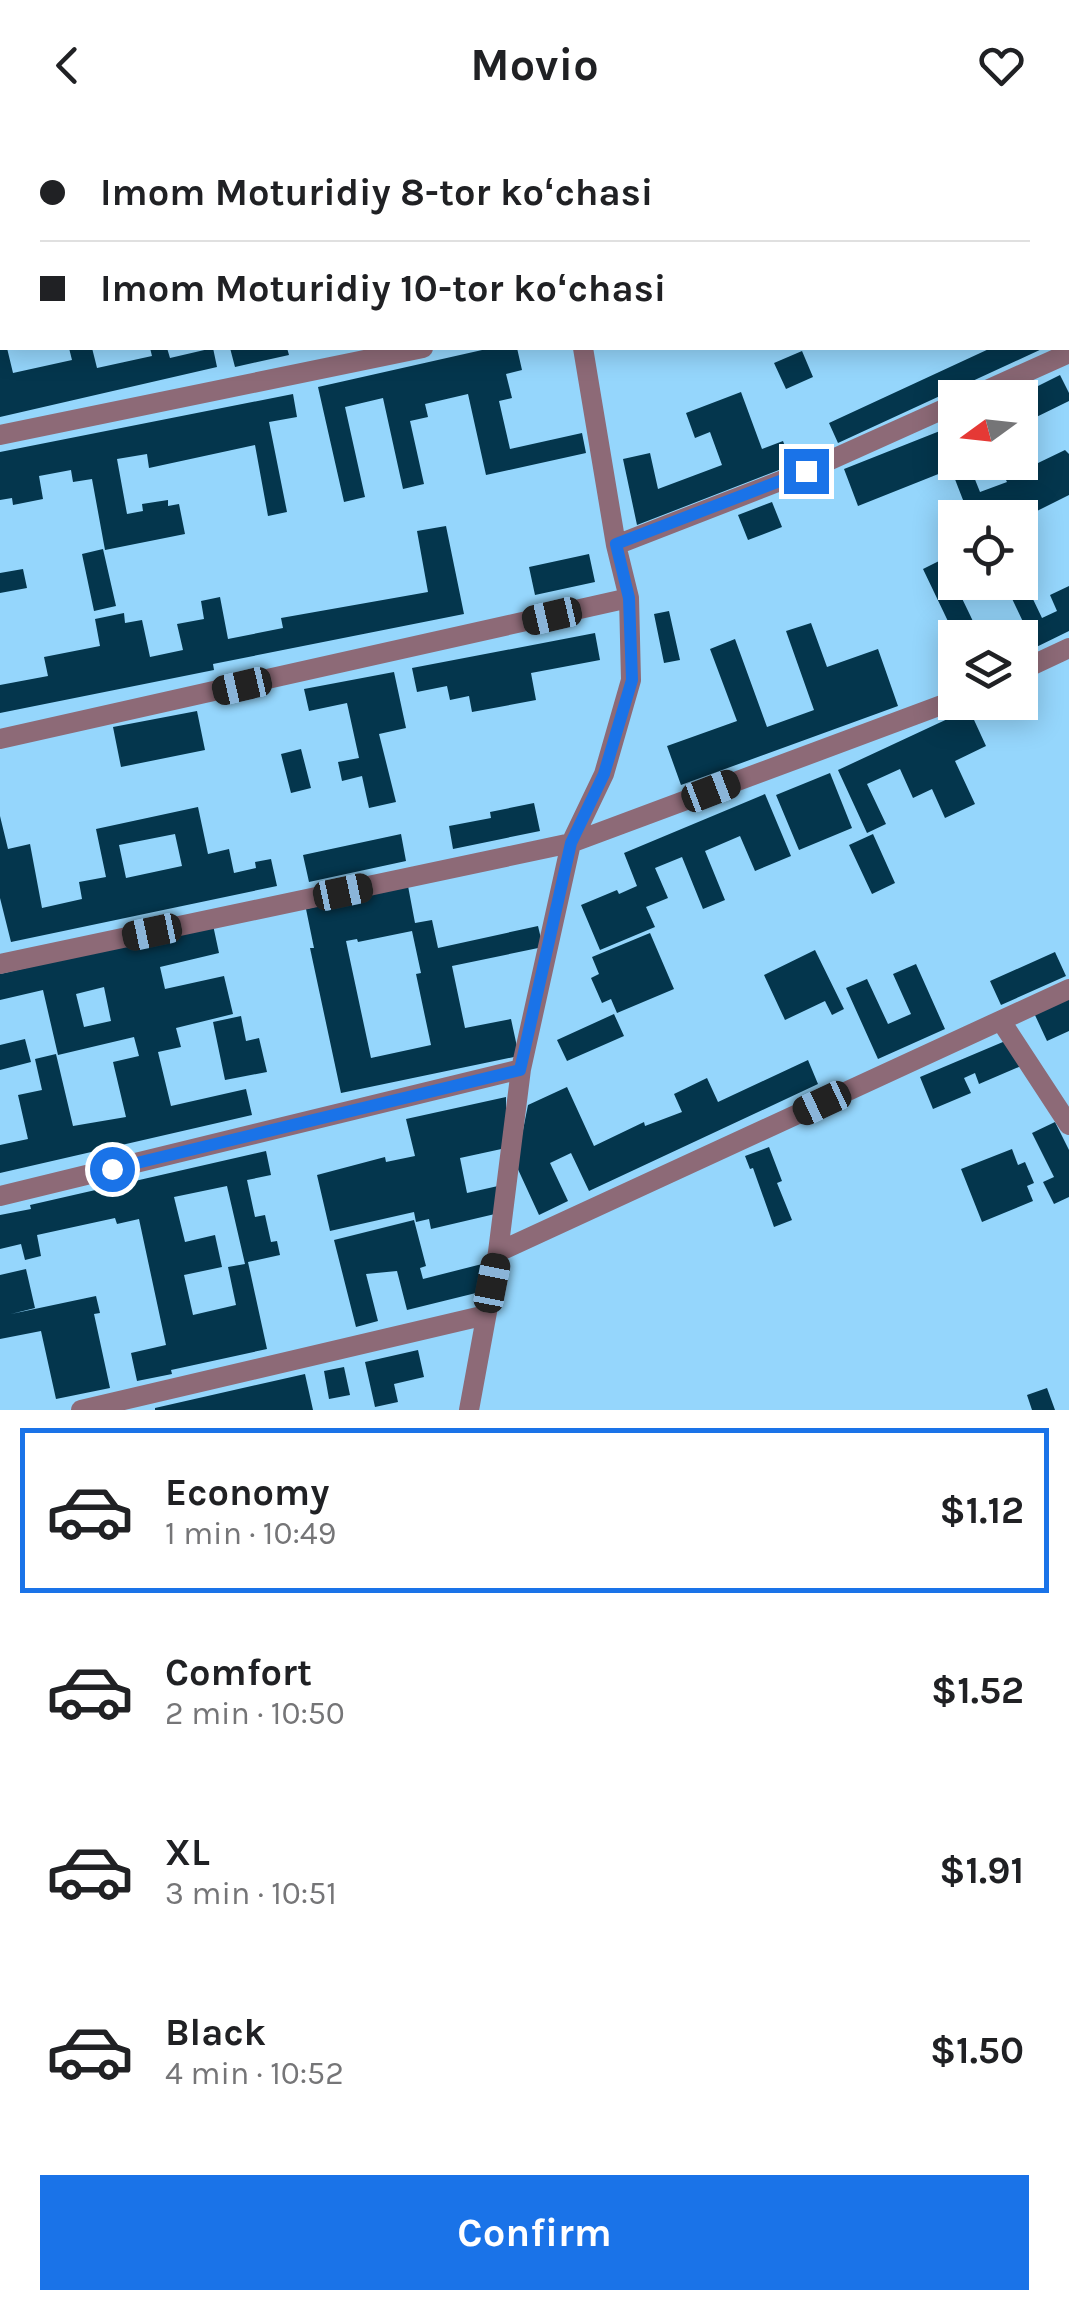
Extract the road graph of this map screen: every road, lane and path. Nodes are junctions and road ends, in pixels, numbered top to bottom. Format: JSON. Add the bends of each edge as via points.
{"nodes":[{"id":1,"x":413,"y":350,"type":"edge"},
{"id":2,"x":583,"y":350,"type":"edge"},
{"id":3,"x":1069,"y":353,"type":"edge"},
{"id":4,"x":1010,"y":380,"type":"edge"},
{"id":5,"x":938,"y":412,"type":"edge"},
{"id":6,"x":0,"y":435,"type":"edge"},
{"id":7,"x":616,"y":544,"type":"junction"},
{"id":8,"x":629,"y":598,"type":"junction"},
{"id":9,"x":1069,"y":648,"type":"edge"},
{"id":10,"x":1038,"y":663,"type":"edge"},
{"id":11,"x":938,"y":706,"type":"edge"},
{"id":12,"x":0,"y":739,"type":"edge"},
{"id":13,"x":571,"y":843,"type":"junction"},
{"id":14,"x":0,"y":964,"type":"edge"},
{"id":15,"x":1069,"y":990,"type":"edge"},
{"id":16,"x":1001,"y":1021,"type":"junction"},
{"id":17,"x":520,"y":1070,"type":"junction"},
{"id":18,"x":1069,"y":1124,"type":"edge"},
{"id":19,"x":0,"y":1196,"type":"edge"},
{"id":20,"x":498,"y":1252,"type":"junction"},
{"id":21,"x":486,"y":1315,"type":"junction"},
{"id":22,"x":81,"y":1410,"type":"edge"},
{"id":23,"x":470,"y":1410,"type":"edge"}],
"edges":[{"from":1,"to":6,"type":"street"},
{"from":2,"to":7,"type":"street"},
{"from":3,"to":4,"type":"street"},
{"from":5,"to":7,"type":"street"},
{"from":7,"to":8,"type":"street"},
{"from":8,"to":12,"type":"street"},
{"from":8,"to":13,"type":"street","via":[[632,680],[604,774]]},
{"from":9,"to":10,"type":"street"},
{"from":11,"to":13,"type":"street"},
{"from":13,"to":14,"type":"street"},
{"from":13,"to":17,"type":"street"},
{"from":15,"to":16,"type":"street"},
{"from":16,"to":18,"type":"street"},
{"from":16,"to":20,"type":"street"},
{"from":17,"to":19,"type":"street"},
{"from":17,"to":20,"type":"street"},
{"from":20,"to":21,"type":"street"},
{"from":21,"to":22,"type":"street"},
{"from":21,"to":23,"type":"street"}]}
